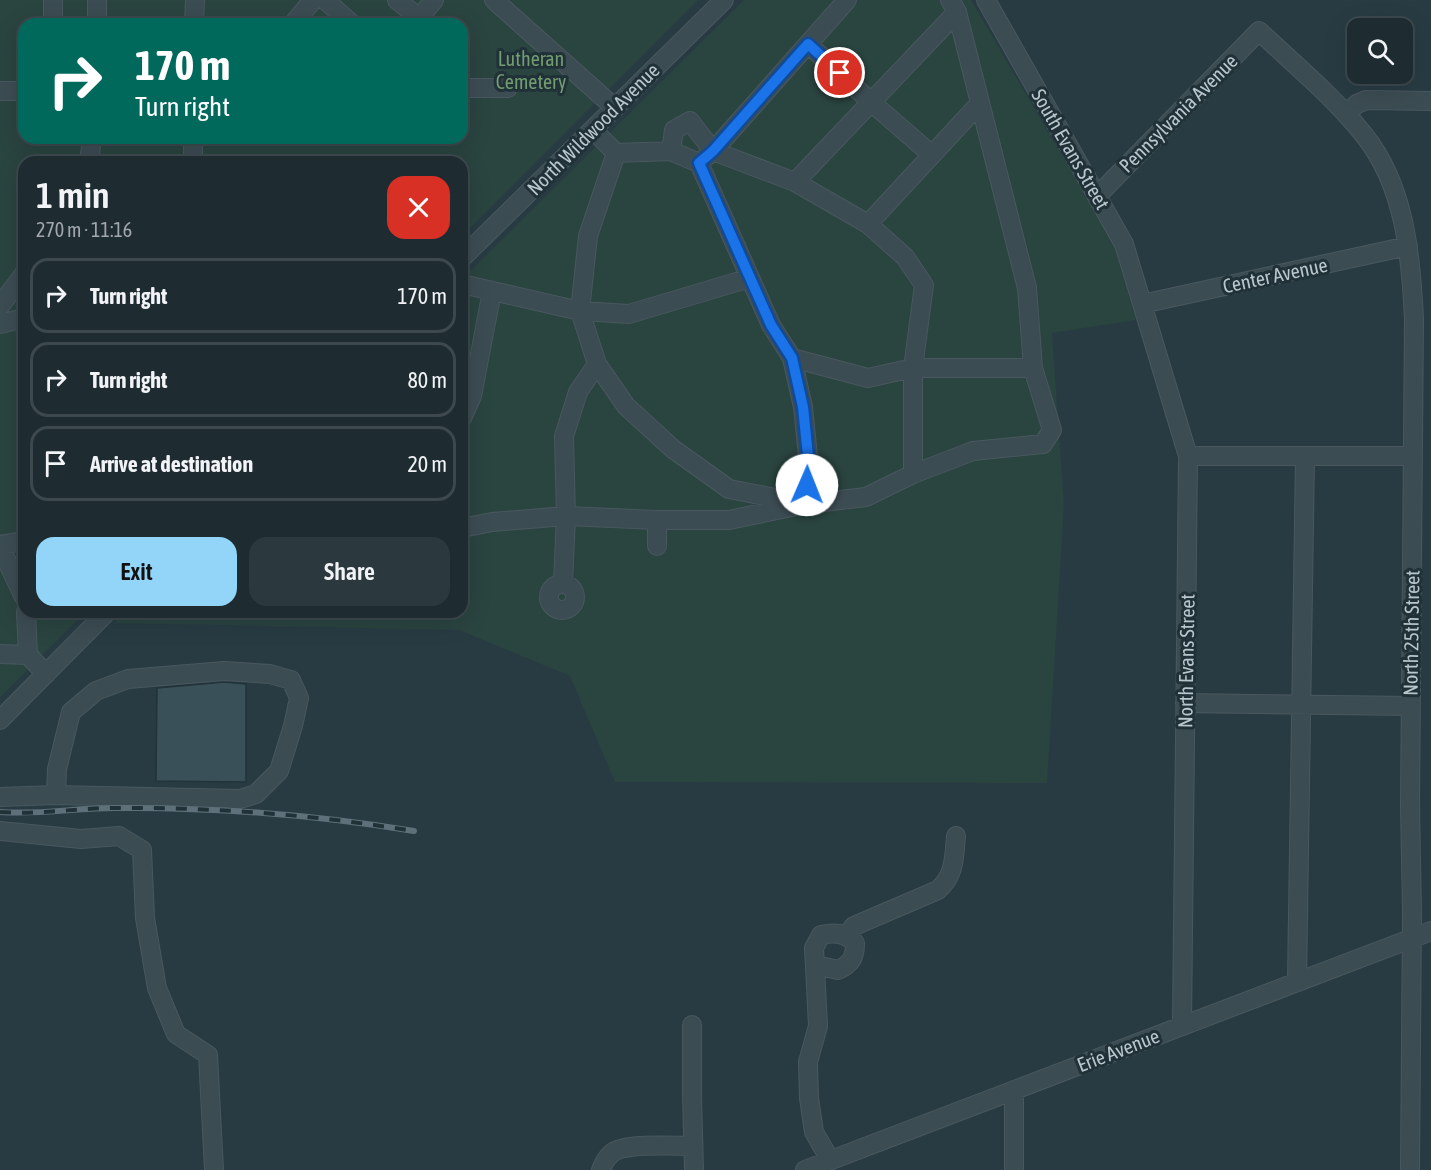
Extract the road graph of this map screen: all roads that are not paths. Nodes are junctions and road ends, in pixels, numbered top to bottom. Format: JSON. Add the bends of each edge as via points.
{"nodes":[{"id":1,"x":53,"y":0,"type":"edge"},
{"id":2,"x":97,"y":0,"type":"edge"},
{"id":3,"x":195,"y":0,"type":"edge"},
{"id":4,"x":313,"y":0,"type":"edge"},
{"id":5,"x":326,"y":0,"type":"edge"},
{"id":6,"x":397,"y":0,"type":"edge"},
{"id":7,"x":434,"y":0,"type":"edge"},
{"id":8,"x":494,"y":0,"type":"edge"},
{"id":9,"x":724,"y":0,"type":"edge"},
{"id":10,"x":847,"y":0,"type":"edge"},
{"id":11,"x":986,"y":0,"type":"edge"},
{"id":12,"x":953,"y":6,"type":"edge"},
{"id":13,"x":53,"y":18,"type":"edge"},
{"id":14,"x":97,"y":18,"type":"edge"},
{"id":15,"x":194,"y":18,"type":"edge"},
{"id":16,"x":298,"y":18,"type":"edge"},
{"id":17,"x":346,"y":18,"type":"edge"},
{"id":18,"x":1259,"y":32,"type":"joint"},
{"id":19,"x":808,"y":44,"type":"junction"},
{"id":20,"x":468,"y":88,"type":"edge"},
{"id":21,"x":508,"y":88,"type":"dead end"},
{"id":22,"x":0,"y":91,"type":"edge"},
{"id":23,"x":18,"y":91,"type":"edge"},
{"id":24,"x":1431,"y":101,"type":"edge"},
{"id":25,"x":871,"y":102,"type":"junction"},
{"id":26,"x":980,"y":103,"type":"junction"},
{"id":27,"x":615,"y":108,"type":"junction"},
{"id":28,"x":1346,"y":113,"type":"junction"},
{"id":29,"x":592,"y":130,"type":"junction"},
{"id":30,"x":671,"y":151,"type":"junction"},
{"id":31,"x":713,"y":151,"type":"junction"},
{"id":32,"x":616,"y":153,"type":"junction"},
{"id":33,"x":932,"y":154,"type":"junction"},
{"id":34,"x":699,"y":163,"type":"junction"},
{"id":35,"x":795,"y":182,"type":"junction"},
{"id":36,"x":1098,"y":195,"type":"junction"},
{"id":37,"x":868,"y":224,"type":"junction"},
{"id":38,"x":1408,"y":246,"type":"junction"},
{"id":39,"x":468,"y":252,"type":"edge"},
{"id":40,"x":750,"y":278,"type":"junction"},
{"id":41,"x":18,"y":282,"type":"edge"},
{"id":42,"x":468,"y":285,"type":"edge"},
{"id":43,"x":492,"y":291,"type":"junction"},
{"id":44,"x":1142,"y":304,"type":"junction"},
{"id":45,"x":0,"y":306,"type":"edge"},
{"id":46,"x":580,"y":311,"type":"junction"},
{"id":47,"x":18,"y":320,"type":"edge"},
{"id":48,"x":0,"y":324,"type":"edge"},
{"id":49,"x":792,"y":358,"type":"junction"},
{"id":50,"x":597,"y":364,"type":"junction"},
{"id":51,"x":913,"y":368,"type":"junction"},
{"id":52,"x":1033,"y":368,"type":"junction"},
{"id":53,"x":468,"y":405,"type":"edge"},
{"id":54,"x":1188,"y":456,"type":"junction"},
{"id":55,"x":1305,"y":456,"type":"junction"},
{"id":56,"x":1413,"y":456,"type":"junction"},
{"id":57,"x":913,"y":474,"type":"junction"},
{"id":58,"x":806,"y":504,"type":"junction"},
{"id":59,"x":566,"y":516,"type":"junction"},
{"id":60,"x":657,"y":520,"type":"junction"},
{"id":61,"x":468,"y":527,"type":"edge"},
{"id":62,"x":18,"y":542,"type":"edge"},
{"id":63,"x":0,"y":546,"type":"edge"},
{"id":64,"x":657,"y":546,"type":"dead end"},
{"id":65,"x":18,"y":582,"type":"edge"},
{"id":66,"x":563,"y":583,"type":"dead end"},
{"id":67,"x":26,"y":618,"type":"edge"},
{"id":68,"x":101,"y":618,"type":"edge"},
{"id":69,"x":0,"y":654,"type":"edge"},
{"id":70,"x":28,"y":655,"type":"junction"},
{"id":71,"x":45,"y":674,"type":"junction"},
{"id":72,"x":1185,"y":703,"type":"junction"},
{"id":73,"x":1301,"y":705,"type":"junction"},
{"id":74,"x":1411,"y":706,"type":"junction"},
{"id":75,"x":0,"y":720,"type":"edge"},
{"id":76,"x":56,"y":795,"type":"junction"},
{"id":77,"x":0,"y":797,"type":"edge"},
{"id":78,"x":0,"y":831,"type":"edge"},
{"id":79,"x":956,"y":836,"type":"dead end"},
{"id":80,"x":1431,"y":931,"type":"edge"},
{"id":81,"x":847,"y":935,"type":"junction"},
{"id":82,"x":1412,"y":938,"type":"junction"},
{"id":83,"x":1431,"y":946,"type":"edge"},
{"id":84,"x":816,"y":965,"type":"junction"},
{"id":85,"x":1297,"y":981,"type":"junction"},
{"id":86,"x":692,"y":1024,"type":"dead end"},
{"id":87,"x":1182,"y":1026,"type":"junction"},
{"id":88,"x":1014,"y":1091,"type":"junction"},
{"id":89,"x":693,"y":1146,"type":"junction"},
{"id":90,"x":830,"y":1160,"type":"junction"},
{"id":91,"x":214,"y":1170,"type":"edge"},
{"id":92,"x":601,"y":1170,"type":"edge"},
{"id":93,"x":694,"y":1170,"type":"edge"},
{"id":94,"x":805,"y":1170,"type":"edge"},
{"id":95,"x":1014,"y":1170,"type":"edge"},
{"id":96,"x":1410,"y":1170,"type":"edge"}],
"edges":[{"from":1,"to":13,"type":"street"},
{"from":2,"to":14,"type":"street"},
{"from":3,"to":15,"type":"street"},
{"from":4,"to":16,"type":"street"},
{"from":5,"to":17,"type":"street"},
{"from":6,"to":7,"type":"street","via":[[419,18]]},
{"from":8,"to":27,"type":"street"},
{"from":9,"to":27,"type":"street","name":"North Wildwood Avenue"},
{"from":10,"to":19,"type":"street"},
{"from":11,"to":36,"type":"street","name":"South Evans Street"},
{"from":12,"to":25,"type":"street"},
{"from":12,"to":26,"type":"street"},
{"from":18,"to":28,"type":"street","name":"North 25th Street"},
{"from":18,"to":36,"type":"street","name":"Pennsylvania Avenue"},
{"from":19,"to":25,"type":"street"},
{"from":19,"to":31,"type":"street"},
{"from":20,"to":21,"type":"street"},
{"from":22,"to":23,"type":"street"},
{"from":24,"to":28,"type":"street","via":[[1366,100]]},
{"from":25,"to":33,"type":"street"},
{"from":25,"to":35,"type":"street"},
{"from":26,"to":33,"type":"street"},
{"from":26,"to":52,"type":"street","via":[[1028,288]]},
{"from":27,"to":29,"type":"street","name":"North Wildwood Avenue"},
{"from":28,"to":38,"type":"street","name":"North 25th Street","via":[[1366,136],[1389,178]]},
{"from":29,"to":32,"type":"street"},
{"from":29,"to":39,"type":"street","name":"North Wildwood Avenue"},
{"from":30,"to":31,"type":"street","via":[[674,130],[690,122]]},
{"from":30,"to":32,"type":"street"},
{"from":30,"to":34,"type":"street"},
{"from":31,"to":34,"type":"street"},
{"from":31,"to":35,"type":"street"},
{"from":32,"to":46,"type":"street","via":[[588,236]]},
{"from":33,"to":37,"type":"street"},
{"from":34,"to":40,"type":"street"},
{"from":35,"to":37,"type":"street"},
{"from":36,"to":44,"type":"street","name":"South Evans Street","via":[[1124,244]]},
{"from":37,"to":51,"type":"street","via":[[904,257],[924,285]]},
{"from":38,"to":44,"type":"street","name":"Center Avenue"},
{"from":38,"to":56,"type":"street","name":"North 25th Street","via":[[1414,319]]},
{"from":40,"to":46,"type":"street","via":[[629,314]]},
{"from":40,"to":49,"type":"street","via":[[771,325]]},
{"from":41,"to":45,"type":"street"},
{"from":42,"to":43,"type":"street"},
{"from":43,"to":46,"type":"street"},
{"from":43,"to":53,"type":"street"},
{"from":44,"to":54,"type":"street","name":"North Evans Street"},
{"from":46,"to":50,"type":"street"},
{"from":47,"to":48,"type":"street"},
{"from":49,"to":51,"type":"street","via":[[868,378]]},
{"from":49,"to":58,"type":"street","via":[[803,407],[809,466]]},
{"from":50,"to":58,"type":"street","via":[[626,406],[673,449],[729,489]]},
{"from":50,"to":59,"type":"street","via":[[578,392],[564,436]]},
{"from":51,"to":52,"type":"street"},
{"from":51,"to":57,"type":"street"},
{"from":52,"to":57,"type":"street","via":[[1052,430],[1043,444],[973,451]]},
{"from":54,"to":55,"type":"street"},
{"from":54,"to":72,"type":"street","name":"North Evans Street"},
{"from":55,"to":56,"type":"street"},
{"from":55,"to":73,"type":"street"},
{"from":56,"to":74,"type":"street","name":"North 25th Street"},
{"from":57,"to":58,"type":"street","via":[[866,497]]},
{"from":58,"to":60,"type":"street","via":[[729,520]]},
{"from":59,"to":60,"type":"street"},
{"from":59,"to":61,"type":"street"},
{"from":59,"to":66,"type":"street"},
{"from":60,"to":64,"type":"street"},
{"from":62,"to":63,"type":"street"},
{"from":63,"to":65,"type":"street"},
{"from":67,"to":70,"type":"street"},
{"from":68,"to":71,"type":"street"},
{"from":69,"to":70,"type":"street"},
{"from":70,"to":71,"type":"street"},
{"from":71,"to":75,"type":"street"},
{"from":72,"to":73,"type":"street"},
{"from":72,"to":87,"type":"street","name":"North Evans Street"},
{"from":73,"to":74,"type":"street"},
{"from":73,"to":85,"type":"street"},
{"from":74,"to":82,"type":"street","name":"North 25th Street"},
{"from":76,"to":76,"type":"street","via":[[240,799],[256,794],[279,771],[299,698],[291,680],[270,674],[224,671],[128,679],[96,691],[71,712],[57,769]]},
{"from":76,"to":77,"type":"street"},
{"from":78,"to":91,"type":"street","via":[[81,839],[119,836],[141,850],[145,918],[157,988],[176,1034],[208,1055]]},
{"from":79,"to":81,"type":"street","via":[[948,881],[938,890],[854,926]]},
{"from":80,"to":82,"type":"street","name":"Erie Avenue"},
{"from":81,"to":84,"type":"street","via":[[821,935],[814,948]]},
{"from":81,"to":84,"type":"street","via":[[855,943],[855,955],[849,965],[838,970]]},
{"from":82,"to":83,"type":"street"},
{"from":82,"to":85,"type":"street","name":"Erie Avenue"},
{"from":82,"to":96,"type":"street","name":"North 25th Street"},
{"from":84,"to":90,"type":"street","via":[[818,1026],[808,1062],[809,1098],[814,1132]]},
{"from":85,"to":87,"type":"street","name":"Erie Avenue"},
{"from":86,"to":89,"type":"street"},
{"from":87,"to":88,"type":"street","name":"Erie Avenue"},
{"from":88,"to":90,"type":"street","name":"Erie Avenue"},
{"from":88,"to":95,"type":"street"},
{"from":89,"to":92,"type":"street","via":[[646,1145],[615,1151]]},
{"from":89,"to":93,"type":"street"},
{"from":90,"to":94,"type":"street","name":"Erie Avenue"}]}
